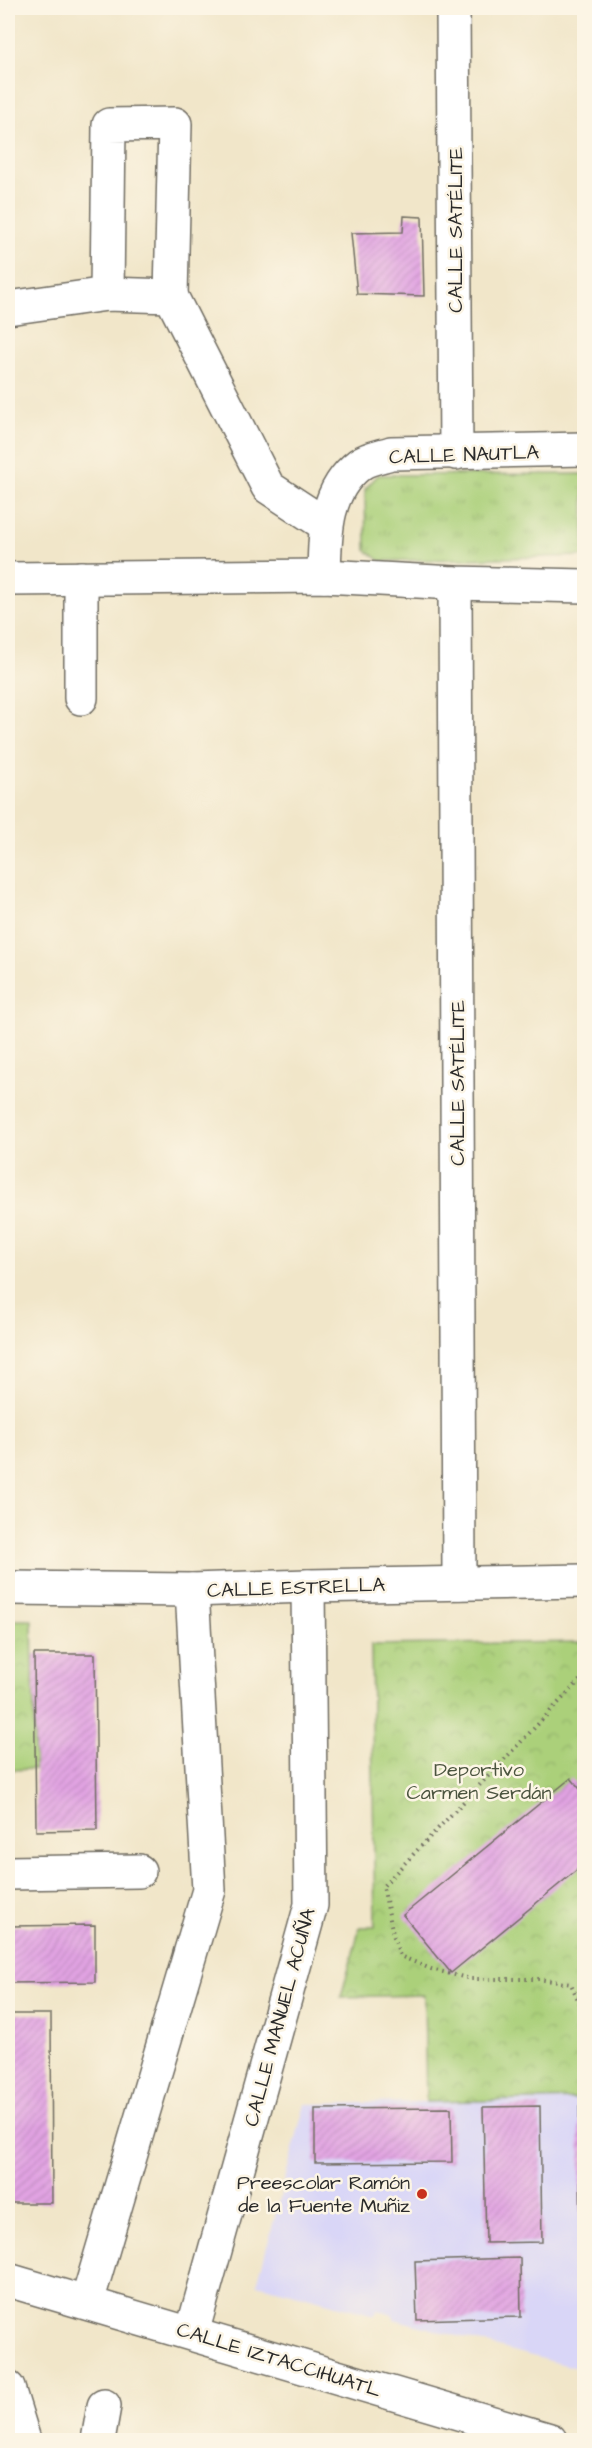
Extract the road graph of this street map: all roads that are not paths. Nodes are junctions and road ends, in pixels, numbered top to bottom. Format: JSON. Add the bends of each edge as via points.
{"nodes":[{"id":1,"x":453,"y":8,"type":"edge"},
{"id":2,"x":107,"y":294,"type":"junction"},
{"id":3,"x":171,"y":296,"type":"junction"},
{"id":4,"x":8,"y":308,"type":"edge"},
{"id":5,"x":585,"y":449,"type":"edge"},
{"id":6,"x":456,"y":453,"type":"junction"},
{"id":7,"x":326,"y":525,"type":"junction"},
{"id":8,"x":324,"y":576,"type":"junction"},
{"id":9,"x":81,"y":578,"type":"junction"},
{"id":10,"x":8,"y":579,"type":"edge"},
{"id":11,"x":455,"y":583,"type":"junction"},
{"id":12,"x":585,"y":586,"type":"edge"},
{"id":13,"x":81,"y":698,"type":"dead end"},
{"id":14,"x":585,"y":1581,"type":"edge"},
{"id":15,"x":459,"y":1583,"type":"junction"},
{"id":16,"x":308,"y":1586,"type":"junction"},
{"id":17,"x":8,"y":1588,"type":"edge"},
{"id":18,"x":192,"y":1590,"type":"junction"},
{"id":19,"x":139,"y":1871,"type":"dead end"},
{"id":20,"x":8,"y":1873,"type":"edge"},
{"id":21,"x":8,"y":2280,"type":"edge"},
{"id":22,"x":87,"y":2302,"type":"junction"},
{"id":23,"x":192,"y":2333,"type":"junction"},
{"id":24,"x":8,"y":2388,"type":"edge"},
{"id":25,"x":104,"y":2406,"type":"dead end"},
{"id":26,"x":24,"y":2440,"type":"edge"},
{"id":27,"x":98,"y":2440,"type":"edge"},
{"id":28,"x":550,"y":2440,"type":"edge"}],
"edges":[{"from":1,"to":6,"type":"street","name":"CALLE SATÉLITE"},
{"from":2,"to":3,"type":"street"},
{"from":2,"to":3,"type":"street","via":[[109,125],[174,124]]},
{"from":2,"to":4,"type":"street"},
{"from":3,"to":7,"type":"street","via":[[268,487]]},
{"from":5,"to":6,"type":"street","name":"CALLE NAUTLA"},
{"from":6,"to":7,"type":"street","name":"CALLE NAUTLA","via":[[391,453],[361,463],[338,488]]},
{"from":7,"to":8,"type":"street","name":"CALLE NAUTLA"},
{"from":8,"to":9,"type":"street"},
{"from":8,"to":11,"type":"street"},
{"from":9,"to":10,"type":"street"},
{"from":9,"to":13,"type":"street"},
{"from":11,"to":12,"type":"street"},
{"from":11,"to":15,"type":"street","name":"CALLE SATÉLITE"},
{"from":14,"to":15,"type":"street","name":"CALLE ESTRELLA"},
{"from":15,"to":16,"type":"street","name":"CALLE ESTRELLA"},
{"from":16,"to":18,"type":"street","name":"CALLE ESTRELLA"},
{"from":16,"to":23,"type":"street","name":"CALLE MANUEL ACUÑA","via":[[311,1905]]},
{"from":17,"to":18,"type":"street","name":"CALLE ESTRELLA"},
{"from":18,"to":22,"type":"street","via":[[209,1890]]},
{"from":19,"to":20,"type":"street"},
{"from":21,"to":22,"type":"street","name":"CALLE IZTACCIHUATL"},
{"from":22,"to":23,"type":"street","name":"CALLE IZTACCIHUATL"},
{"from":23,"to":28,"type":"street","name":"CALLE IZTACCIHUATL"},
{"from":24,"to":26,"type":"street"},
{"from":25,"to":27,"type":"street"}]}
